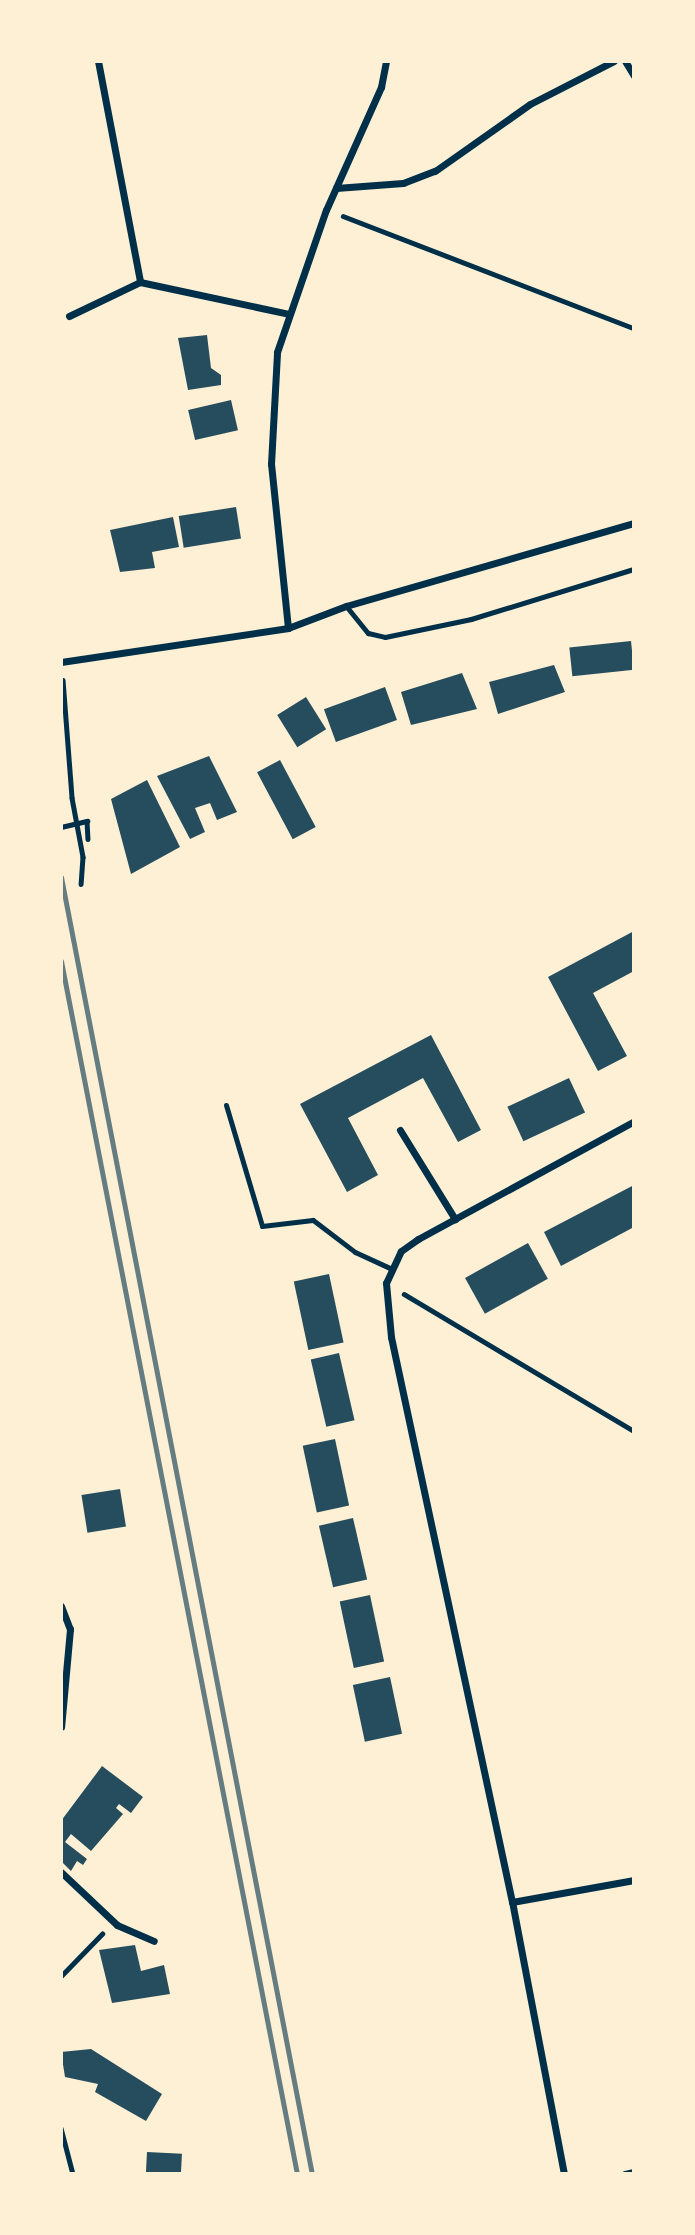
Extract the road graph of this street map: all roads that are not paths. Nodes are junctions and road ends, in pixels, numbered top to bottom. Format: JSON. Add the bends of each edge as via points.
{"nodes":[{"id":1,"x":98,"y":61,"type":"edge"},
{"id":2,"x":386,"y":61,"type":"edge"},
{"id":3,"x":614,"y":61,"type":"edge"},
{"id":4,"x":625,"y":61,"type":"edge"},
{"id":5,"x":634,"y":76,"type":"edge"},
{"id":6,"x":336,"y":188,"type":"junction"},
{"id":7,"x":140,"y":282,"type":"junction"},
{"id":8,"x":289,"y":314,"type":"junction"},
{"id":9,"x":69,"y":316,"type":"dead end"},
{"id":10,"x":634,"y":523,"type":"edge"},
{"id":11,"x":634,"y":569,"type":"edge"},
{"id":12,"x":346,"y":606,"type":"junction"},
{"id":13,"x":288,"y":628,"type":"junction"},
{"id":14,"x":61,"y":662,"type":"edge"},
{"id":15,"x":226,"y":1105,"type":"dead end"},
{"id":16,"x":634,"y":1121,"type":"edge"},
{"id":17,"x":400,"y":1130,"type":"dead end"},
{"id":18,"x":455,"y":1219,"type":"junction"},
{"id":19,"x":392,"y":1269,"type":"junction"},
{"id":20,"x":61,"y":1606,"type":"edge"},
{"id":21,"x":61,"y":1727,"type":"edge"},
{"id":22,"x":61,"y":1872,"type":"edge"},
{"id":23,"x":634,"y":1880,"type":"edge"},
{"id":24,"x":512,"y":1902,"type":"junction"},
{"id":25,"x":154,"y":1941,"type":"dead end"},
{"id":26,"x":634,"y":2172,"type":"edge"},
{"id":27,"x":564,"y":2174,"type":"edge"},
{"id":28,"x":625,"y":2174,"type":"edge"}],
"edges":[{"from":1,"to":7,"type":"street"},
{"from":2,"to":6,"type":"street","via":[[381,87]]},
{"from":3,"to":6,"type":"street","via":[[530,103],[435,171],[403,183]]},
{"from":4,"to":5,"type":"street"},
{"from":6,"to":8,"type":"street"},
{"from":7,"to":8,"type":"street"},
{"from":7,"to":9,"type":"street"},
{"from":8,"to":13,"type":"street","via":[[276,352],[270,413],[276,531]]},
{"from":10,"to":12,"type":"street"},
{"from":11,"to":12,"type":"lane","via":[[471,620],[385,637],[368,633]]},
{"from":12,"to":13,"type":"street"},
{"from":13,"to":14,"type":"street"},
{"from":15,"to":19,"type":"lane","via":[[262,1226],[313,1220],[355,1252]]},
{"from":16,"to":18,"type":"street"},
{"from":17,"to":18,"type":"street"},
{"from":18,"to":19,"type":"street","via":[[401,1251]]},
{"from":19,"to":24,"type":"street","via":[[386,1283],[391,1337]]},
{"from":20,"to":21,"type":"street","via":[[70,1629]]},
{"from":22,"to":25,"type":"street","via":[[117,1925]]},
{"from":23,"to":24,"type":"street"},
{"from":24,"to":27,"type":"street"},
{"from":26,"to":28,"type":"street"}]}
